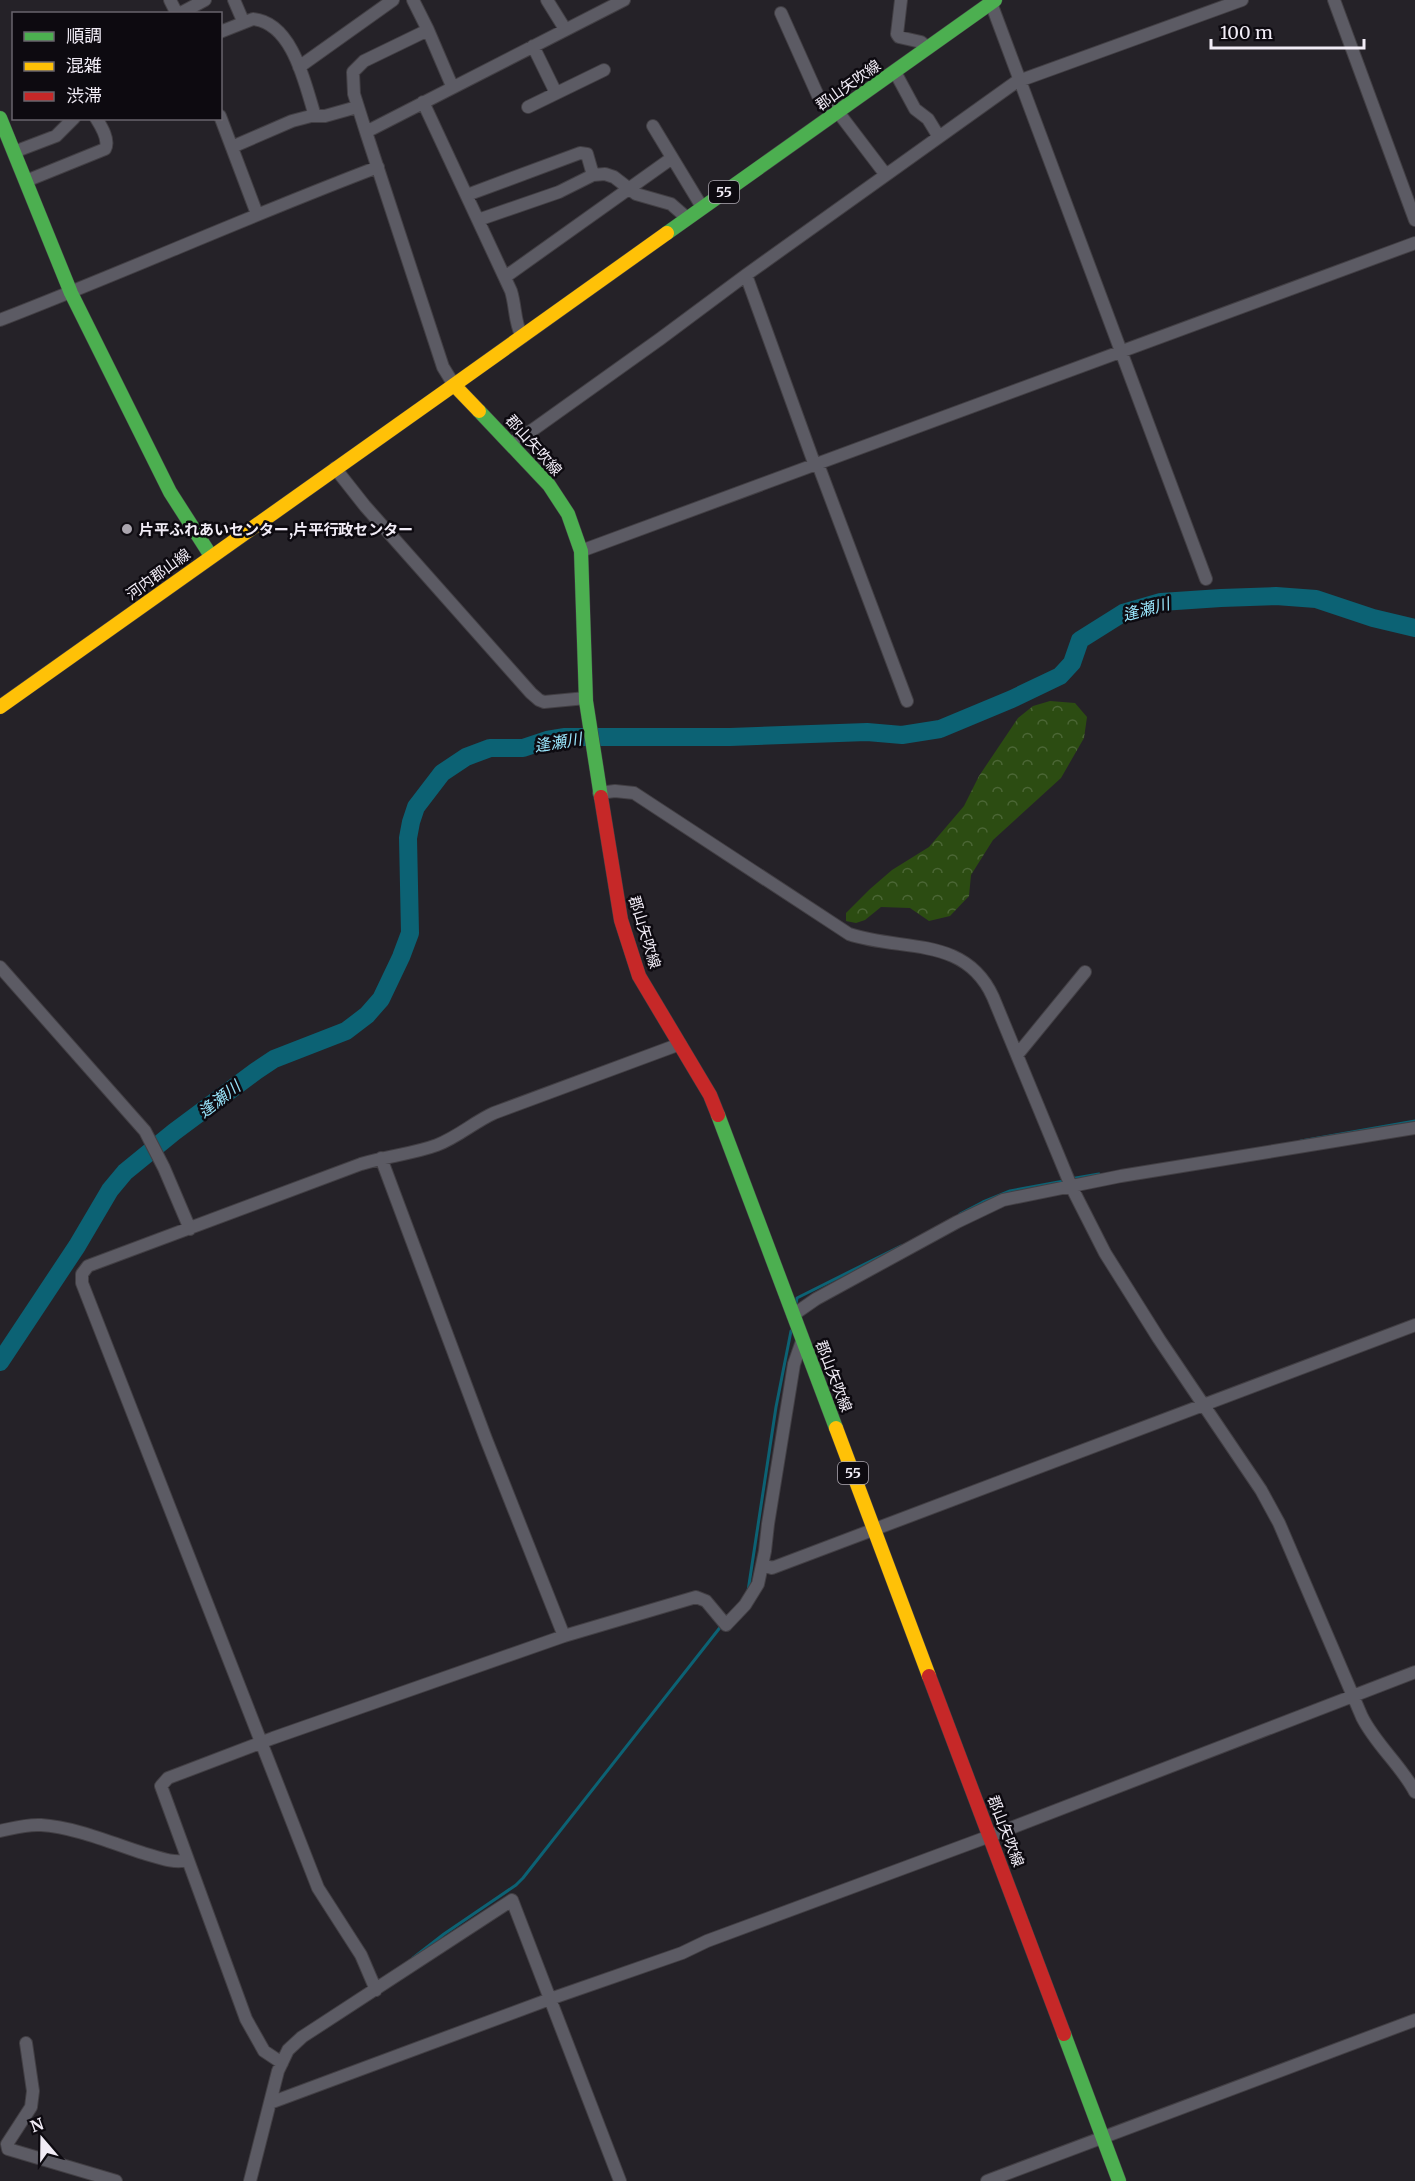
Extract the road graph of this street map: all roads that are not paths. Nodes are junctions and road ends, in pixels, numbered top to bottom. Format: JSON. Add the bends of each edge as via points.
{"nodes":[{"id":1,"x":205,"y":0,"type":"edge"},
{"id":2,"x":234,"y":0,"type":"edge"},
{"id":3,"x":393,"y":0,"type":"edge"},
{"id":4,"x":413,"y":0,"type":"edge"},
{"id":5,"x":547,"y":0,"type":"edge"},
{"id":6,"x":624,"y":0,"type":"edge"},
{"id":7,"x":901,"y":0,"type":"edge"},
{"id":8,"x":1242,"y":0,"type":"edge"},
{"id":9,"x":1334,"y":0,"type":"edge"},
{"id":10,"x":993,"y":2,"type":"edge"},
{"id":11,"x":182,"y":12,"type":"edge"},
{"id":12,"x":781,"y":13,"type":"dead end"},
{"id":13,"x":243,"y":21,"type":"junction"},
{"id":14,"x":565,"y":28,"type":"junction"},
{"id":15,"x":428,"y":30,"type":"junction"},
{"id":16,"x":222,"y":31,"type":"edge"},
{"id":17,"x":533,"y":46,"type":"junction"},
{"id":18,"x":928,"y":48,"type":"junction"},
{"id":19,"x":299,"y":67,"type":"junction"},
{"id":20,"x":604,"y":70,"type":"dead end"},
{"id":21,"x":895,"y":72,"type":"junction"},
{"id":22,"x":1021,"y":80,"type":"junction"},
{"id":23,"x":452,"y":86,"type":"junction"},
{"id":24,"x":556,"y":93,"type":"junction"},
{"id":25,"x":423,"y":102,"type":"junction"},
{"id":26,"x":357,"y":107,"type":"junction"},
{"id":27,"x":528,"y":107,"type":"dead end"},
{"id":28,"x":838,"y":112,"type":"junction"},
{"id":29,"x":315,"y":116,"type":"junction"},
{"id":30,"x":72,"y":120,"type":"edge"},
{"id":31,"x":97,"y":120,"type":"edge"},
{"id":32,"x":222,"y":120,"type":"edge"},
{"id":33,"x":1,"y":126,"type":"edge"},
{"id":34,"x":653,"y":126,"type":"dead end"},
{"id":35,"x":366,"y":132,"type":"junction"},
{"id":36,"x":939,"y":137,"type":"junction"},
{"id":37,"x":232,"y":147,"type":"junction"},
{"id":38,"x":14,"y":152,"type":"junction"},
{"id":39,"x":672,"y":158,"type":"junction"},
{"id":40,"x":378,"y":167,"type":"junction"},
{"id":41,"x":593,"y":175,"type":"junction"},
{"id":42,"x":886,"y":175,"type":"junction"},
{"id":43,"x":26,"y":181,"type":"junction"},
{"id":44,"x":628,"y":189,"type":"junction"},
{"id":45,"x":467,"y":195,"type":"junction"},
{"id":46,"x":702,"y":207,"type":"junction"},
{"id":47,"x":257,"y":214,"type":"junction"},
{"id":48,"x":687,"y":218,"type":"junction"},
{"id":49,"x":478,"y":220,"type":"junction"},
{"id":50,"x":1415,"y":220,"type":"edge"},
{"id":51,"x":1415,"y":243,"type":"edge"},
{"id":52,"x":746,"y":275,"type":"junction"},
{"id":53,"x":505,"y":277,"type":"junction"},
{"id":54,"x":71,"y":293,"type":"junction"},
{"id":55,"x":0,"y":321,"type":"edge"},
{"id":56,"x":522,"y":337,"type":"junction"},
{"id":57,"x":1120,"y":350,"type":"junction"},
{"id":58,"x":454,"y":385,"type":"junction"},
{"id":59,"x":511,"y":443,"type":"junction"},
{"id":60,"x":817,"y":464,"type":"junction"},
{"id":61,"x":335,"y":468,"type":"junction"},
{"id":62,"x":581,"y":551,"type":"junction"},
{"id":63,"x":211,"y":556,"type":"junction"},
{"id":64,"x":1206,"y":579,"type":"dead end"},
{"id":65,"x":586,"y":699,"type":"junction"},
{"id":66,"x":907,"y":701,"type":"dead end"},
{"id":67,"x":0,"y":708,"type":"edge"},
{"id":68,"x":599,"y":793,"type":"junction"},
{"id":69,"x":0,"y":967,"type":"edge"},
{"id":70,"x":1085,"y":972,"type":"dead end"},
{"id":71,"x":681,"y":1044,"type":"junction"},
{"id":72,"x":1017,"y":1055,"type":"junction"},
{"id":73,"x":1415,"y":1128,"type":"edge"},
{"id":74,"x":381,"y":1158,"type":"junction"},
{"id":75,"x":1071,"y":1186,"type":"junction"},
{"id":76,"x":190,"y":1229,"type":"junction"},
{"id":77,"x":793,"y":1315,"type":"junction"},
{"id":78,"x":1415,"y":1325,"type":"edge"},
{"id":79,"x":802,"y":1341,"type":"junction"},
{"id":80,"x":1203,"y":1405,"type":"junction"},
{"id":81,"x":875,"y":1530,"type":"junction"},
{"id":82,"x":763,"y":1565,"type":"junction"},
{"id":83,"x":564,"y":1636,"type":"junction"},
{"id":84,"x":1415,"y":1672,"type":"edge"},
{"id":85,"x":1353,"y":1695,"type":"junction"},
{"id":86,"x":260,"y":1743,"type":"junction"},
{"id":87,"x":1415,"y":1792,"type":"edge"},
{"id":88,"x":0,"y":1831,"type":"edge"},
{"id":89,"x":990,"y":1836,"type":"junction"},
{"id":90,"x":188,"y":1860,"type":"junction"},
{"id":91,"x":376,"y":1990,"type":"junction"},
{"id":92,"x":550,"y":2000,"type":"junction"},
{"id":93,"x":1415,"y":2020,"type":"edge"},
{"id":94,"x":26,"y":2043,"type":"dead end"},
{"id":95,"x":282,"y":2063,"type":"junction"},
{"id":96,"x":270,"y":2103,"type":"junction"},
{"id":97,"x":1102,"y":2138,"type":"junction"},
{"id":98,"x":116,"y":2181,"type":"edge"},
{"id":99,"x":250,"y":2181,"type":"edge"},
{"id":100,"x":620,"y":2181,"type":"edge"},
{"id":101,"x":987,"y":2181,"type":"edge"},
{"id":102,"x":1119,"y":2181,"type":"edge"}],
"edges":[{"from":1,"to":11,"type":"street"},
{"from":2,"to":13,"type":"street"},
{"from":3,"to":19,"type":"street"},
{"from":4,"to":15,"type":"street"},
{"from":5,"to":14,"type":"street"},
{"from":6,"to":14,"type":"street"},
{"from":7,"to":18,"type":"street","via":[[897,34]]},
{"from":8,"to":22,"type":"street"},
{"from":9,"to":50,"type":"street"},
{"from":10,"to":18,"type":"main road","name":"郡山矢吹線","number":"55"},
{"from":10,"to":22,"type":"street"},
{"from":12,"to":28,"type":"street","via":[[819,98]]},
{"from":13,"to":16,"type":"street"},
{"from":13,"to":19,"type":"street","via":[[257,20],[276,29]]},
{"from":14,"to":17,"type":"street"},
{"from":15,"to":23,"type":"street"},
{"from":15,"to":26,"type":"street","via":[[358,66],[352,80]]},
{"from":17,"to":23,"type":"street"},
{"from":17,"to":24,"type":"street"},
{"from":18,"to":21,"type":"main road","name":"郡山矢吹線","number":"55"},
{"from":19,"to":29,"type":"street"},
{"from":20,"to":24,"type":"street"},
{"from":21,"to":28,"type":"main road","name":"郡山矢吹線","number":"55"},
{"from":21,"to":36,"type":"street","via":[[915,109],[928,119]]},
{"from":22,"to":36,"type":"street"},
{"from":22,"to":57,"type":"street"},
{"from":23,"to":25,"type":"street"},
{"from":24,"to":27,"type":"street"},
{"from":25,"to":35,"type":"street"},
{"from":25,"to":45,"type":"street"},
{"from":26,"to":29,"type":"street"},
{"from":26,"to":35,"type":"street"},
{"from":28,"to":42,"type":"street"},
{"from":28,"to":46,"type":"main road","name":"郡山矢吹線","number":"55"},
{"from":29,"to":37,"type":"street"},
{"from":30,"to":38,"type":"street","via":[[56,136]]},
{"from":31,"to":43,"type":"street","via":[[106,139],[105,149]]},
{"from":32,"to":37,"type":"street"},
{"from":33,"to":38,"type":"main road"},
{"from":34,"to":39,"type":"street"},
{"from":35,"to":40,"type":"street"},
{"from":36,"to":42,"type":"street"},
{"from":37,"to":47,"type":"street"},
{"from":38,"to":43,"type":"main road"},
{"from":39,"to":44,"type":"street"},
{"from":39,"to":46,"type":"street"},
{"from":40,"to":47,"type":"street"},
{"from":40,"to":58,"type":"street","via":[[443,367]]},
{"from":41,"to":44,"type":"street","via":[[610,175]]},
{"from":41,"to":45,"type":"street","via":[[587,154],[580,153]]},
{"from":41,"to":49,"type":"street","via":[[559,192]]},
{"from":42,"to":52,"type":"street"},
{"from":43,"to":54,"type":"main road"},
{"from":44,"to":48,"type":"street","via":[[672,204]]},
{"from":44,"to":53,"type":"street"},
{"from":45,"to":49,"type":"street"},
{"from":46,"to":48,"type":"main road","name":"郡山矢吹線","number":"55"},
{"from":47,"to":54,"type":"street"},
{"from":48,"to":56,"type":"main road","name":"郡山矢吹線","number":"55"},
{"from":49,"to":53,"type":"street"},
{"from":51,"to":57,"type":"street"},
{"from":52,"to":59,"type":"street"},
{"from":52,"to":60,"type":"street"},
{"from":53,"to":56,"type":"street"},
{"from":54,"to":55,"type":"street"},
{"from":54,"to":63,"type":"main road","via":[[170,492]]},
{"from":56,"to":58,"type":"main road","name":"郡山矢吹線","number":"55"},
{"from":57,"to":60,"type":"street"},
{"from":57,"to":64,"type":"street"},
{"from":58,"to":59,"type":"main road","name":"郡山矢吹線","number":"55"},
{"from":58,"to":61,"type":"main road","name":"河内郡山線"},
{"from":59,"to":62,"type":"main road","name":"郡山矢吹線","number":"55","via":[[560,501]]},
{"from":60,"to":62,"type":"street"},
{"from":60,"to":66,"type":"street"},
{"from":61,"to":63,"type":"main road","name":"河内郡山線"},
{"from":61,"to":65,"type":"street","via":[[531,693],[544,702]]},
{"from":62,"to":65,"type":"main road","name":"郡山矢吹線","number":"55"},
{"from":63,"to":67,"type":"main road","name":"河内郡山線"},
{"from":65,"to":68,"type":"main road","name":"郡山矢吹線","number":"55"},
{"from":68,"to":71,"type":"main road","name":"郡山矢吹線","number":"55","via":[[629,950],[639,976]]},
{"from":68,"to":72,"type":"street","via":[[634,793],[849,934],[935,950],[972,965],[988,986]]},
{"from":69,"to":76,"type":"street","via":[[145,1131]]},
{"from":70,"to":72,"type":"street"},
{"from":71,"to":74,"type":"street","via":[[494,1113],[440,1144]]},
{"from":71,"to":77,"type":"main road","name":"郡山矢吹線","number":"55","via":[[710,1095]]},
{"from":72,"to":75,"type":"street"},
{"from":73,"to":75,"type":"street"},
{"from":74,"to":76,"type":"street"},
{"from":74,"to":83,"type":"street"},
{"from":75,"to":77,"type":"street","via":[[1003,1200]]},
{"from":75,"to":80,"type":"street","via":[[1105,1253]]},
{"from":76,"to":86,"type":"street","via":[[88,1266],[81,1278]]},
{"from":77,"to":79,"type":"main road","name":"郡山矢吹線","number":"55"},
{"from":78,"to":80,"type":"street"},
{"from":79,"to":81,"type":"main road","name":"郡山矢吹線","number":"55"},
{"from":79,"to":82,"type":"street","via":[[794,1364]]},
{"from":80,"to":81,"type":"street"},
{"from":80,"to":85,"type":"street","via":[[1279,1523]]},
{"from":81,"to":82,"type":"street","via":[[772,1568]]},
{"from":81,"to":89,"type":"main road","name":"郡山矢吹線","number":"55"},
{"from":82,"to":83,"type":"street","via":[[754,1592],[726,1625],[706,1601],[696,1597]]},
{"from":83,"to":86,"type":"street"},
{"from":84,"to":85,"type":"street"},
{"from":85,"to":87,"type":"street","via":[[1371,1732]]},
{"from":85,"to":89,"type":"street"},
{"from":86,"to":90,"type":"street","via":[[168,1778],[161,1786]]},
{"from":86,"to":91,"type":"street","via":[[318,1888],[361,1955]]},
{"from":88,"to":90,"type":"street","via":[[41,1825],[163,1858]]},
{"from":89,"to":92,"type":"street"},
{"from":89,"to":97,"type":"main road","name":"郡山矢吹線","number":"55"},
{"from":90,"to":95,"type":"street","via":[[253,2034],[264,2051]]},
{"from":91,"to":92,"type":"street","via":[[512,1900]]},
{"from":91,"to":95,"type":"street","via":[[302,2037],[288,2050]]},
{"from":92,"to":96,"type":"street"},
{"from":92,"to":100,"type":"street"},
{"from":93,"to":97,"type":"street"},
{"from":94,"to":98,"type":"street","via":[[33,2091],[31,2107],[7,2144],[8,2150]]},
{"from":95,"to":96,"type":"street"},
{"from":96,"to":99,"type":"street"},
{"from":97,"to":101,"type":"street"},
{"from":97,"to":102,"type":"main road","name":"郡山矢吹線","number":"55"}]}
